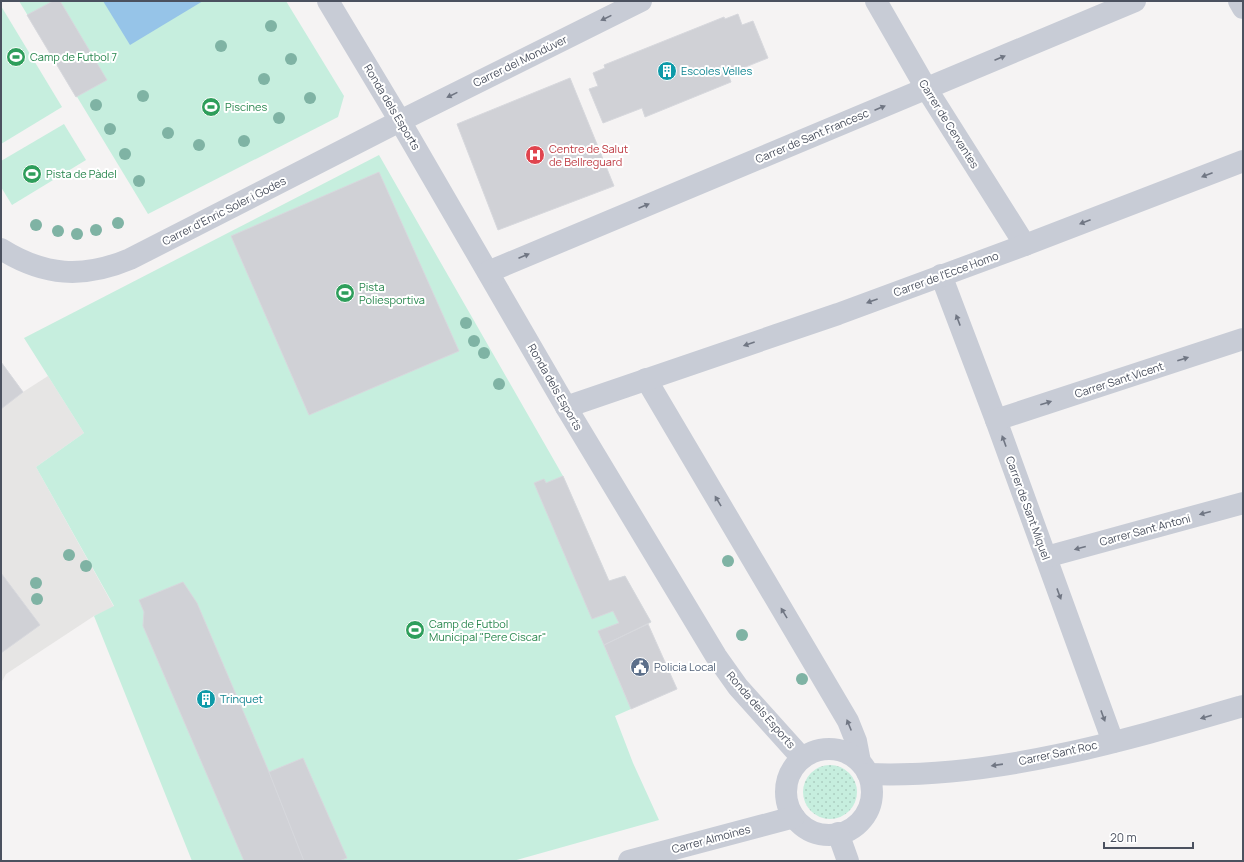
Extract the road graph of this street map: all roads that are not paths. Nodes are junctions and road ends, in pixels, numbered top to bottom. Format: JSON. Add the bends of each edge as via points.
{"nodes":[{"id":1,"x":640,"y":1,"type":"edge"},
{"id":2,"x":876,"y":1,"type":"edge"},
{"id":3,"x":1135,"y":1,"type":"edge"},
{"id":4,"x":1239,"y":1,"type":"edge"},
{"id":5,"x":329,"y":2,"type":"edge"},
{"id":6,"x":1243,"y":8,"type":"edge"},
{"id":7,"x":926,"y":88,"type":"junction"},
{"id":8,"x":400,"y":121,"type":"junction"},
{"id":9,"x":1243,"y":161,"type":"edge"},
{"id":10,"x":1024,"y":245,"type":"junction"},
{"id":11,"x":1,"y":249,"type":"edge"},
{"id":12,"x":488,"y":272,"type":"junction"},
{"id":13,"x":941,"y":276,"type":"junction"},
{"id":14,"x":1243,"y":339,"type":"edge"},
{"id":15,"x":646,"y":379,"type":"junction"},
{"id":16,"x":566,"y":406,"type":"junction"},
{"id":17,"x":996,"y":420,"type":"junction"},
{"id":18,"x":1243,"y":503,"type":"edge"},
{"id":19,"x":1046,"y":557,"type":"junction"},
{"id":20,"x":1243,"y":706,"type":"edge"},
{"id":21,"x":1113,"y":742,"type":"junction"},
{"id":22,"x":802,"y":758,"type":"junction"},
{"id":23,"x":864,"y":768,"type":"junction"},
{"id":24,"x":794,"y":816,"type":"junction"},
{"id":25,"x":838,"y":833,"type":"junction"},
{"id":26,"x":629,"y":861,"type":"edge"},
{"id":27,"x":848,"y":861,"type":"edge"}],
"edges":[{"from":1,"to":8,"type":"street","name":"Carrer del Mondúver","one_way":true},
{"from":2,"to":7,"type":"street","name":"Carrer de Cervantes"},
{"from":7,"to":3,"type":"street","name":"Carrer de Sant Francesc","one_way":true},
{"from":4,"to":6,"type":"street"},
{"from":5,"to":8,"type":"street","name":"Ronda dels Esports"},
{"from":7,"to":10,"type":"street","name":"Carrer de Cervantes"},
{"from":12,"to":7,"type":"street","name":"Carrer de Sant Francesc","one_way":true},
{"from":8,"to":11,"type":"street","name":"Carrer d'Enric Soler i Godes","via":[[114,266],[93,271],[69,272],[40,268]]},
{"from":8,"to":12,"type":"street","name":"Ronda dels Esports"},
{"from":9,"to":10,"type":"street","name":"Carrer de l'Ecce Homo","one_way":true},
{"from":10,"to":13,"type":"street","name":"Carrer de l'Ecce Homo"},
{"from":12,"to":16,"type":"street","name":"Ronda dels Esports"},
{"from":13,"to":15,"type":"street","name":"Carrer de l'Ecce Homo","one_way":true},
{"from":17,"to":13,"type":"street","name":"Carrer de Sant Miquel","one_way":true},
{"from":17,"to":14,"type":"street","name":"Carrer Sant Vicent","one_way":true},
{"from":15,"to":16,"type":"street","name":"Carrer de l'Ecce Homo"},
{"from":23,"to":15,"type":"street","one_way":true,"via":[[848,721]]},
{"from":16,"to":22,"type":"street","name":"Ronda dels Esports","via":[[716,656],[738,687]]},
{"from":19,"to":17,"type":"street","name":"Carrer de Sant Miquel","one_way":true},
{"from":18,"to":19,"type":"street","name":"Carrer Sant Antoni","one_way":true},
{"from":19,"to":21,"type":"street","name":"Carrer de Sant Miquel","one_way":true},
{"from":20,"to":21,"type":"street","name":"Carrer Sant Roc","one_way":true},
{"from":21,"to":23,"type":"street","name":"Carrer Sant Roc","one_way":true,"via":[[1021,762],[922,774]]},
{"from":22,"to":23,"type":"street","via":[[823,749],[836,750],[849,754]]},
{"from":22,"to":24,"type":"street","via":[[789,775],[786,789],[787,803]]},
{"from":23,"to":25,"type":"street","via":[[871,786],[871,800],[866,813],[858,823]]},
{"from":24,"to":25,"type":"street","via":[[804,827],[817,833]]},
{"from":24,"to":26,"type":"street","name":"Carrer Almoines"},
{"from":25,"to":27,"type":"street"}]}
